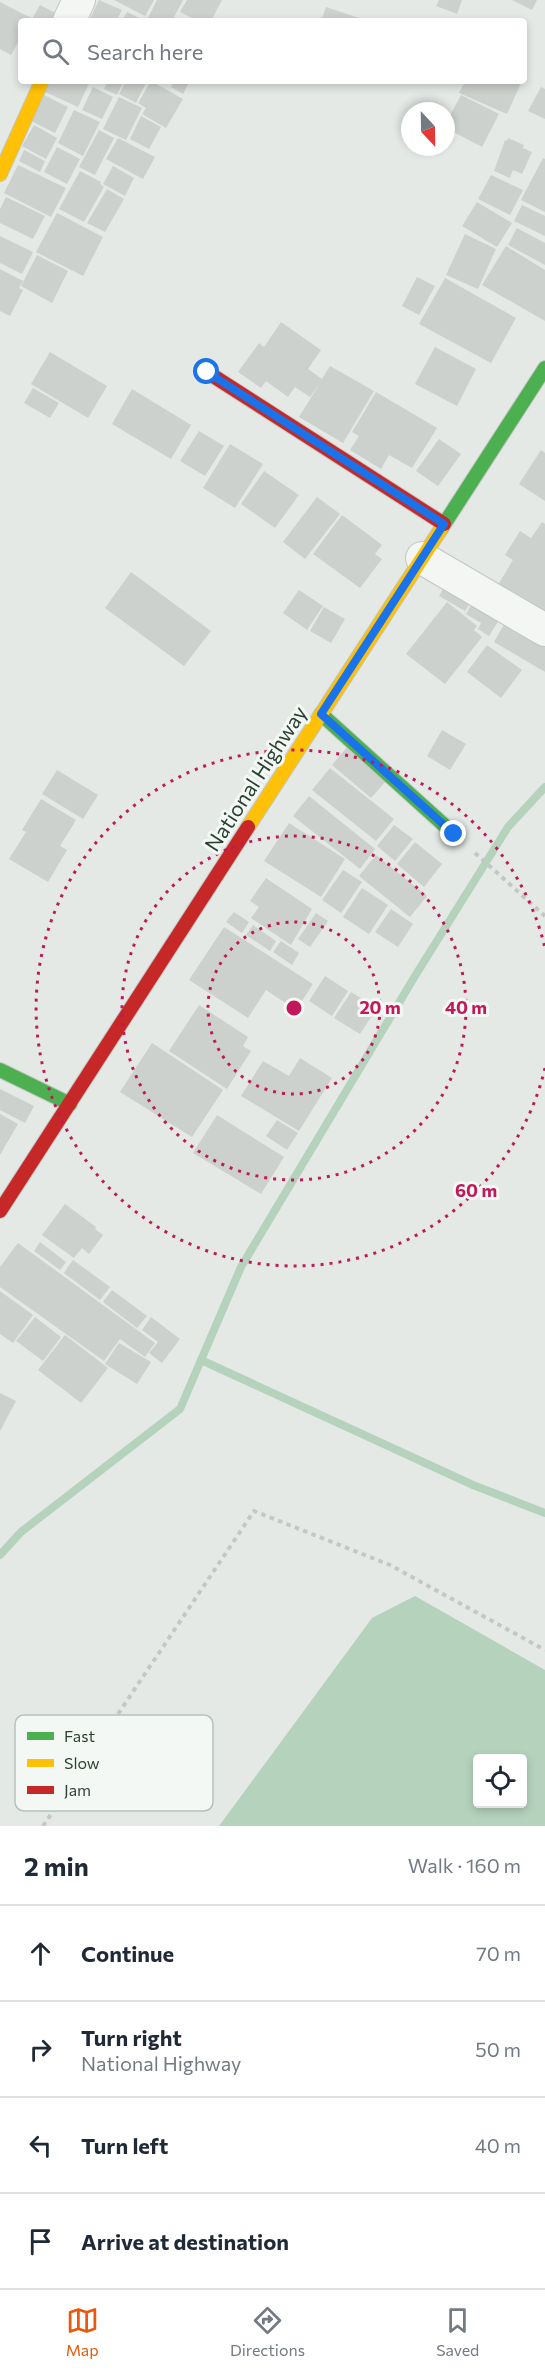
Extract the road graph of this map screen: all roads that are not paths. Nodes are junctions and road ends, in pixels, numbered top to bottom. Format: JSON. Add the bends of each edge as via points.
{"nodes":[{"id":1,"x":79,"y":0,"type":"edge"},
{"id":2,"x":70,"y":18,"type":"edge"},
{"id":3,"x":41,"y":84,"type":"edge"},
{"id":4,"x":0,"y":174,"type":"edge"},
{"id":5,"x":545,"y":368,"type":"edge"},
{"id":6,"x":207,"y":372,"type":"dead end"},
{"id":7,"x":444,"y":524,"type":"junction"},
{"id":8,"x":422,"y":558,"type":"junction"},
{"id":9,"x":545,"y":630,"type":"edge"},
{"id":10,"x":321,"y":714,"type":"junction"},
{"id":11,"x":454,"y":834,"type":"road end"},
{"id":12,"x":0,"y":1070,"type":"edge"},
{"id":13,"x":70,"y":1104,"type":"junction"},
{"id":14,"x":0,"y":1211,"type":"edge"}],
"edges":[{"from":1,"to":2,"type":"street"},
{"from":3,"to":4,"type":"main road"},
{"from":5,"to":7,"type":"main road","name":"National Highway"},
{"from":6,"to":7,"type":"main road"},
{"from":7,"to":8,"type":"main road","name":"National Highway"},
{"from":8,"to":9,"type":"street"},
{"from":8,"to":10,"type":"main road","name":"National Highway"},
{"from":10,"to":11,"type":"main road"},
{"from":10,"to":13,"type":"main road","name":"National Highway"},
{"from":12,"to":13,"type":"main road"},
{"from":13,"to":14,"type":"main road","name":"National Highway"}]}
